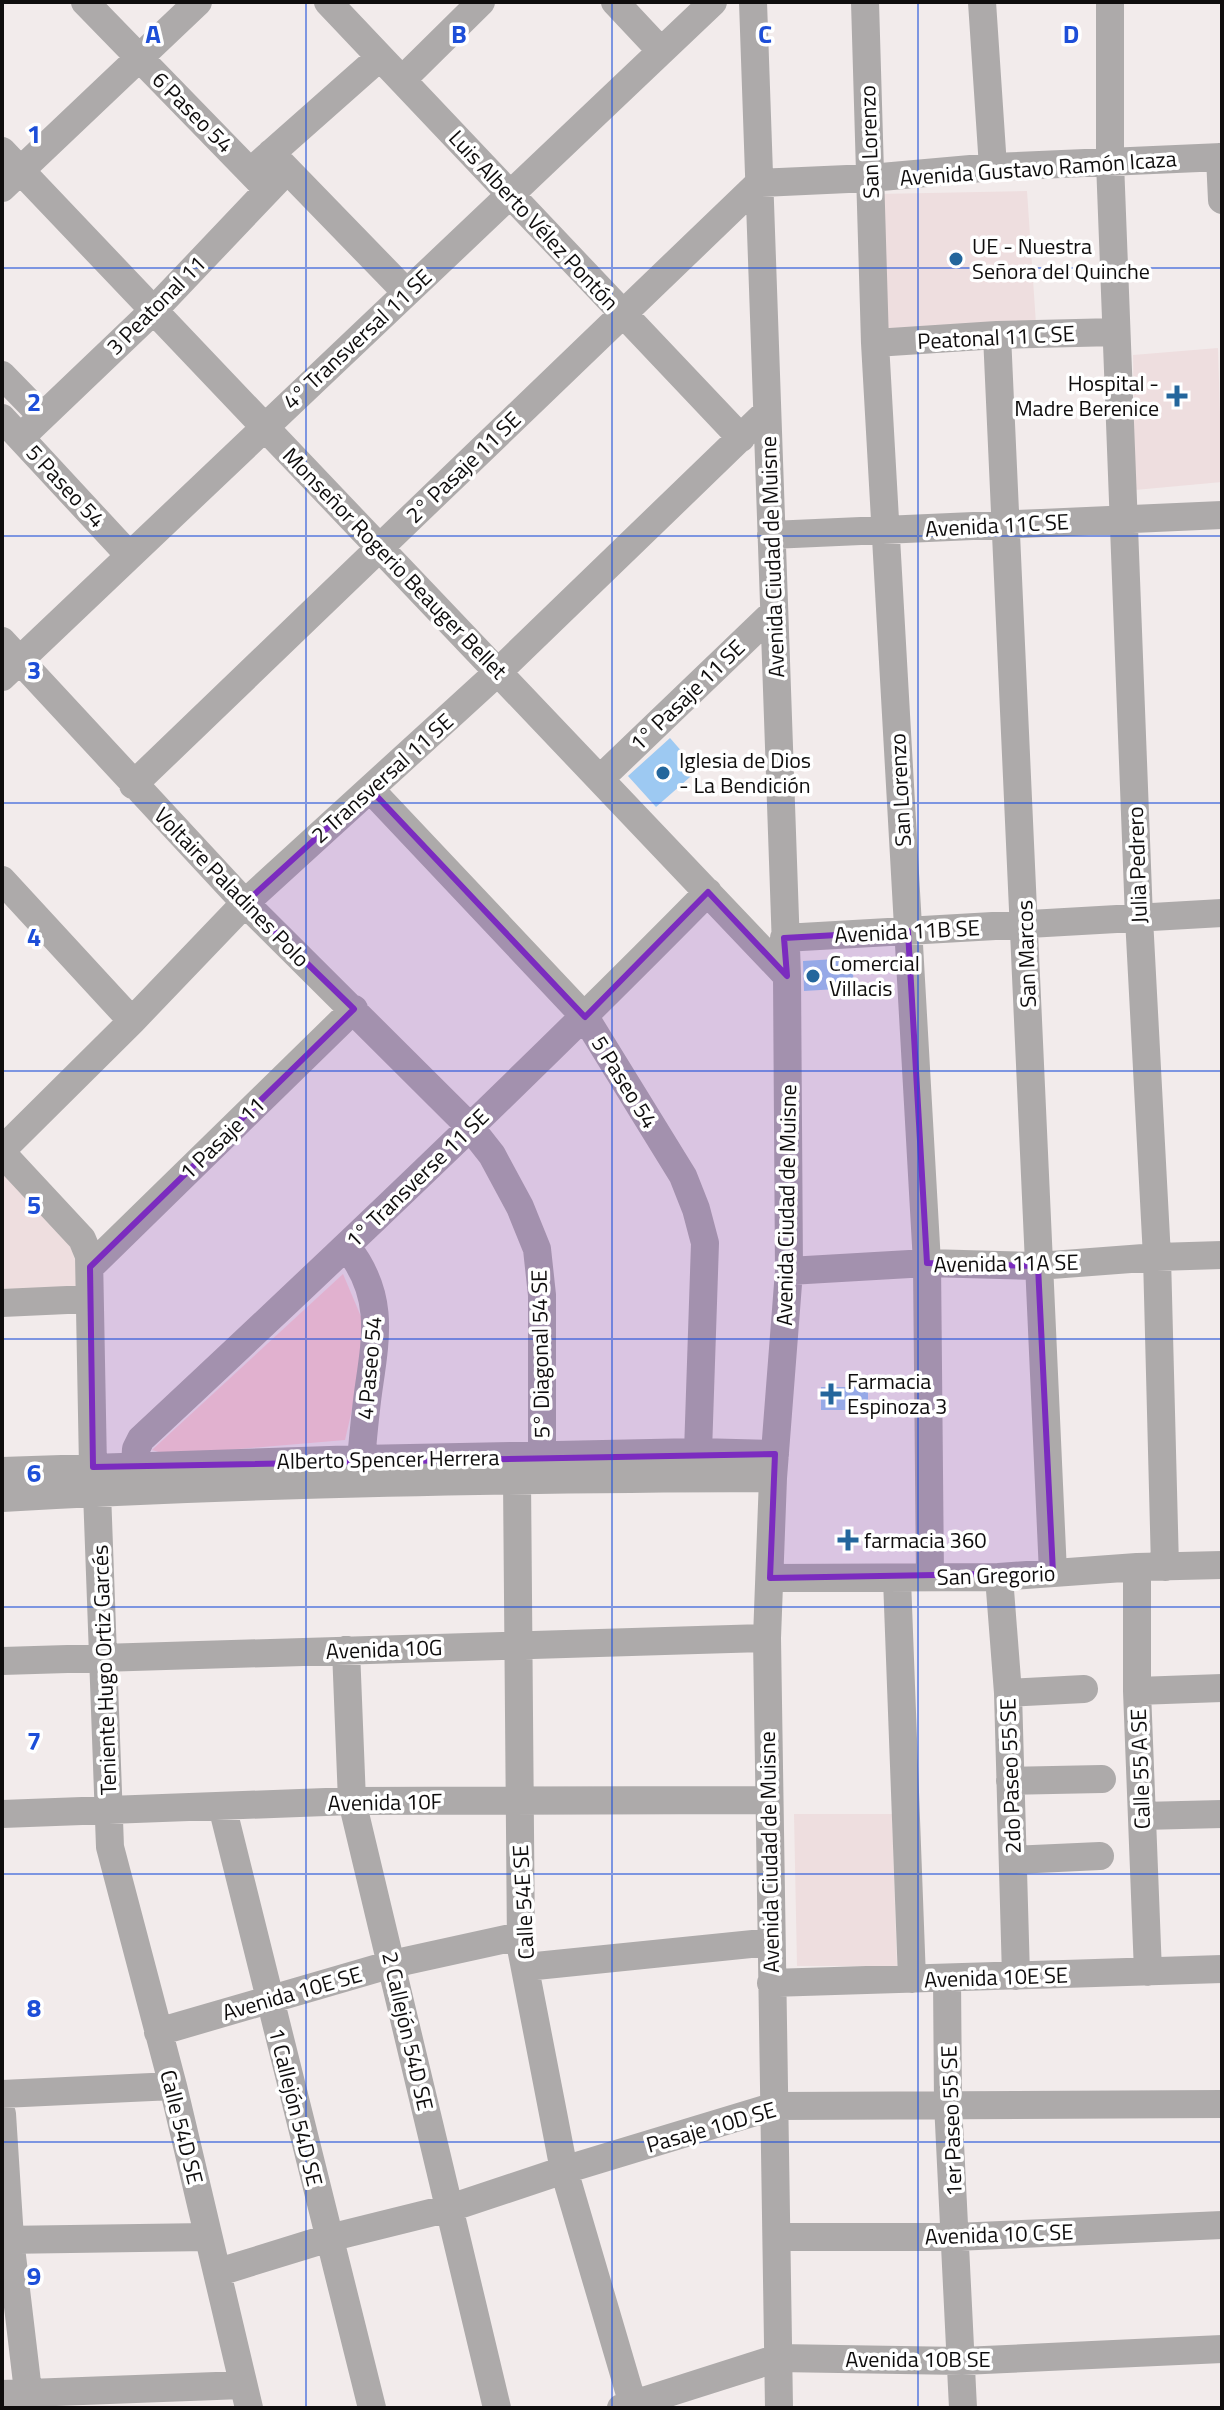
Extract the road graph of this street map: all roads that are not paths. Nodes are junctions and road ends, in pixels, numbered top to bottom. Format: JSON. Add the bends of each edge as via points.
{"nodes":[{"id":1,"x":85,"y":2,"type":"edge"},
{"id":2,"x":198,"y":2,"type":"edge"},
{"id":3,"x":328,"y":2,"type":"edge"},
{"id":4,"x":481,"y":2,"type":"edge"},
{"id":5,"x":615,"y":2,"type":"edge"},
{"id":6,"x":713,"y":2,"type":"edge"},
{"id":7,"x":753,"y":2,"type":"edge"},
{"id":8,"x":865,"y":2,"type":"edge"},
{"id":9,"x":982,"y":2,"type":"edge"},
{"id":10,"x":1110,"y":2,"type":"edge"},
{"id":11,"x":661,"y":51,"type":"junction"},
{"id":12,"x":380,"y":57,"type":"junction"},
{"id":13,"x":139,"y":58,"type":"junction"},
{"id":14,"x":402,"y":80,"type":"junction"},
{"id":15,"x":1221,"y":157,"type":"edge"},
{"id":16,"x":1110,"y":162,"type":"junction"},
{"id":17,"x":993,"y":167,"type":"junction"},
{"id":18,"x":8,"y":170,"type":"edge"},
{"id":19,"x":269,"y":171,"type":"junction"},
{"id":20,"x":870,"y":178,"type":"junction"},
{"id":21,"x":759,"y":183,"type":"junction"},
{"id":22,"x":510,"y":194,"type":"junction"},
{"id":23,"x":1222,"y":200,"type":"edge"},
{"id":24,"x":406,"y":292,"type":"junction"},
{"id":25,"x":154,"y":310,"type":"junction"},
{"id":26,"x":622,"y":312,"type":"junction"},
{"id":27,"x":1116,"y":332,"type":"junction"},
{"id":28,"x":997,"y":335,"type":"junction"},
{"id":29,"x":875,"y":343,"type":"junction"},
{"id":30,"x":2,"y":375,"type":"edge"},
{"id":31,"x":33,"y":407,"type":"junction"},
{"id":32,"x":767,"y":412,"type":"junction"},
{"id":33,"x":8,"y":424,"type":"edge"},
{"id":34,"x":264,"y":426,"type":"junction"},
{"id":35,"x":741,"y":438,"type":"junction"},
{"id":36,"x":1222,"y":515,"type":"edge"},
{"id":37,"x":1125,"y":519,"type":"junction"},
{"id":38,"x":1005,"y":525,"type":"junction"},
{"id":39,"x":885,"y":530,"type":"junction"},
{"id":40,"x":771,"y":535,"type":"junction"},
{"id":41,"x":380,"y":549,"type":"junction"},
{"id":42,"x":129,"y":555,"type":"junction"},
{"id":43,"x":774,"y":612,"type":"junction"},
{"id":44,"x":8,"y":660,"type":"edge"},
{"id":45,"x":498,"y":672,"type":"junction"},
{"id":46,"x":600,"y":779,"type":"junction"},
{"id":47,"x":133,"y":785,"type":"junction"},
{"id":48,"x":370,"y":789,"type":"junction"},
{"id":49,"x":2,"y":880,"type":"edge"},
{"id":50,"x":708,"y":892,"type":"junction"},
{"id":51,"x":245,"y":903,"type":"junction"},
{"id":52,"x":1222,"y":913,"type":"edge"},
{"id":53,"x":1139,"y":918,"type":"junction"},
{"id":54,"x":1025,"y":925,"type":"junction"},
{"id":55,"x":908,"y":931,"type":"junction"},
{"id":56,"x":784,"y":938,"type":"junction"},
{"id":57,"x":787,"y":976,"type":"junction"},
{"id":58,"x":354,"y":1009,"type":"junction"},
{"id":59,"x":585,"y":1017,"type":"junction"},
{"id":60,"x":132,"y":1021,"type":"junction"},
{"id":61,"x":470,"y":1127,"type":"junction"},
{"id":62,"x":2,"y":1151,"type":"edge"},
{"id":63,"x":347,"y":1247,"type":"junction"},
{"id":64,"x":1222,"y":1255,"type":"edge"},
{"id":65,"x":1157,"y":1257,"type":"junction"},
{"id":66,"x":927,"y":1263,"type":"junction"},
{"id":67,"x":1038,"y":1266,"type":"junction"},
{"id":68,"x":90,"y":1267,"type":"junction"},
{"id":69,"x":789,"y":1271,"type":"junction"},
{"id":70,"x":89,"y":1299,"type":"junction"},
{"id":71,"x":2,"y":1303,"type":"edge"},
{"id":72,"x":362,"y":1449,"type":"dead end"},
{"id":73,"x":698,"y":1452,"type":"junction"},
{"id":74,"x":542,"y":1455,"type":"junction"},
{"id":75,"x":135,"y":1466,"type":"junction"},
{"id":76,"x":774,"y":1466,"type":"junction"},
{"id":77,"x":2,"y":1471,"type":"edge"},
{"id":78,"x":95,"y":1479,"type":"junction"},
{"id":79,"x":517,"y":1479,"type":"junction"},
{"id":80,"x":2,"y":1498,"type":"edge"},
{"id":81,"x":1222,"y":1565,"type":"edge"},
{"id":82,"x":1151,"y":1567,"type":"junction"},
{"id":83,"x":1053,"y":1573,"type":"junction"},
{"id":84,"x":930,"y":1577,"type":"junction"},
{"id":85,"x":999,"y":1577,"type":"junction"},
{"id":86,"x":770,"y":1578,"type":"junction"},
{"id":87,"x":897,"y":1579,"type":"junction"},
{"id":88,"x":767,"y":1638,"type":"junction"},
{"id":89,"x":518,"y":1645,"type":"junction"},
{"id":90,"x":346,"y":1650,"type":"junction"},
{"id":91,"x":104,"y":1658,"type":"junction"},
{"id":92,"x":2,"y":1661,"type":"edge"},
{"id":93,"x":1222,"y":1688,"type":"edge"},
{"id":94,"x":1084,"y":1689,"type":"dead end"},
{"id":95,"x":1137,"y":1691,"type":"junction"},
{"id":96,"x":1008,"y":1693,"type":"junction"},
{"id":97,"x":1102,"y":1779,"type":"dead end"},
{"id":98,"x":1010,"y":1781,"type":"junction"},
{"id":99,"x":768,"y":1800,"type":"junction"},
{"id":100,"x":352,"y":1801,"type":"junction"},
{"id":101,"x":518,"y":1801,"type":"junction"},
{"id":102,"x":222,"y":1806,"type":"junction"},
{"id":103,"x":109,"y":1810,"type":"junction"},
{"id":104,"x":2,"y":1814,"type":"edge"},
{"id":105,"x":1222,"y":1814,"type":"edge"},
{"id":106,"x":1142,"y":1816,"type":"junction"},
{"id":107,"x":110,"y":1847,"type":"joint"},
{"id":108,"x":1100,"y":1856,"type":"dead end"},
{"id":109,"x":1013,"y":1860,"type":"junction"},
{"id":110,"x":520,"y":1936,"type":"junction"},
{"id":111,"x":771,"y":1942,"type":"junction"},
{"id":112,"x":392,"y":1964,"type":"junction"},
{"id":113,"x":526,"y":1967,"type":"junction"},
{"id":114,"x":1222,"y":1969,"type":"edge"},
{"id":115,"x":1148,"y":1972,"type":"junction"},
{"id":116,"x":1016,"y":1976,"type":"junction"},
{"id":117,"x":947,"y":1978,"type":"junction"},
{"id":118,"x":912,"y":1979,"type":"junction"},
{"id":119,"x":771,"y":1983,"type":"junction"},
{"id":120,"x":269,"y":1999,"type":"junction"},
{"id":121,"x":158,"y":2032,"type":"junction"},
{"id":122,"x":173,"y":2086,"type":"junction"},
{"id":123,"x":2,"y":2094,"type":"edge"},
{"id":124,"x":948,"y":2103,"type":"junction"},
{"id":125,"x":1222,"y":2104,"type":"edge"},
{"id":126,"x":775,"y":2106,"type":"junction"},
{"id":127,"x":2,"y":2114,"type":"edge"},
{"id":128,"x":564,"y":2170,"type":"junction"},
{"id":129,"x":450,"y":2208,"type":"junction"},
{"id":130,"x":1222,"y":2225,"type":"edge"},
{"id":131,"x":208,"y":2237,"type":"junction"},
{"id":132,"x":777,"y":2237,"type":"junction"},
{"id":133,"x":955,"y":2237,"type":"junction"},
{"id":134,"x":329,"y":2238,"type":"junction"},
{"id":135,"x":6,"y":2240,"type":"edge"},
{"id":136,"x":219,"y":2272,"type":"junction"},
{"id":137,"x":1222,"y":2349,"type":"edge"},
{"id":138,"x":778,"y":2358,"type":"junction"},
{"id":139,"x":962,"y":2361,"type":"junction"},
{"id":140,"x":246,"y":2396,"type":"edge"},
{"id":141,"x":20,"y":2398,"type":"edge"},
{"id":142,"x":629,"y":2407,"type":"edge"},
{"id":143,"x":372,"y":2408,"type":"edge"},
{"id":144,"x":497,"y":2408,"type":"edge"},
{"id":145,"x":779,"y":2408,"type":"edge"},
{"id":146,"x":963,"y":2408,"type":"edge"}],
"edges":[{"from":1,"to":13,"type":"street","name":"6 Paseo 54"},
{"from":2,"to":13,"type":"street"},
{"from":3,"to":12,"type":"street","name":"Luis Alberto Vélez Pontón"},
{"from":4,"to":14,"type":"street"},
{"from":5,"to":11,"type":"street"},
{"from":6,"to":11,"type":"street","name":"4° Transversal 11 SE"},
{"from":7,"to":21,"type":"street","name":"Avenida Ciudad de Muisne"},
{"from":8,"to":20,"type":"street","name":"San Lorenzo"},
{"from":9,"to":17,"type":"street"},
{"from":10,"to":16,"type":"street","name":"Julia Pedrero"},
{"from":11,"to":22,"type":"street","name":"4° Transversal 11 SE"},
{"from":12,"to":14,"type":"street","name":"Luis Alberto Vélez Pontón"},
{"from":12,"to":19,"type":"street","name":"3 Peatonal 11"},
{"from":13,"to":18,"type":"street"},
{"from":13,"to":19,"type":"street","name":"6 Paseo 54"},
{"from":14,"to":22,"type":"street","name":"Luis Alberto Vélez Pontón"},
{"from":15,"to":16,"type":"street","name":"Avenida Gustavo Ramón Icaza"},
{"from":15,"to":23,"type":"street"},
{"from":16,"to":17,"type":"street","name":"Avenida Gustavo Ramón Icaza"},
{"from":16,"to":27,"type":"street","name":"Julia Pedrero"},
{"from":17,"to":20,"type":"street","name":"Avenida Gustavo Ramón Icaza"},
{"from":18,"to":25,"type":"street","name":"Monseñor Rogerio Beauger Bellet"},
{"from":19,"to":24,"type":"street","name":"6 Paseo 54"},
{"from":19,"to":25,"type":"street","name":"3 Peatonal 11"},
{"from":20,"to":21,"type":"street","name":"Avenida Gustavo Ramón Icaza"},
{"from":20,"to":29,"type":"street","name":"San Lorenzo"},
{"from":21,"to":26,"type":"street","name":"2° Pasaje 11 SE"},
{"from":21,"to":32,"type":"street","name":"Avenida Ciudad de Muisne"},
{"from":22,"to":24,"type":"street","name":"4° Transversal 11 SE"},
{"from":22,"to":26,"type":"street","name":"Luis Alberto Vélez Pontón"},
{"from":24,"to":34,"type":"street","name":"4° Transversal 11 SE"},
{"from":25,"to":31,"type":"street","name":"3 Peatonal 11"},
{"from":25,"to":34,"type":"street","name":"Monseñor Rogerio Beauger Bellet"},
{"from":26,"to":35,"type":"street","name":"Luis Alberto Vélez Pontón"},
{"from":26,"to":41,"type":"street","name":"2° Pasaje 11 SE"},
{"from":27,"to":28,"type":"street","name":"Peatonal 11 C SE"},
{"from":27,"to":37,"type":"street","name":"Julia Pedrero"},
{"from":28,"to":29,"type":"street","name":"Peatonal 11 C SE"},
{"from":28,"to":38,"type":"street","name":"San Marcos"},
{"from":29,"to":39,"type":"street","name":"San Lorenzo"},
{"from":30,"to":31,"type":"street"},
{"from":31,"to":33,"type":"street","name":"3 Peatonal 11"},
{"from":32,"to":35,"type":"street","name":"2 Transversal 11 SE"},
{"from":32,"to":40,"type":"street","name":"Avenida Ciudad de Muisne"},
{"from":33,"to":42,"type":"street","name":"5 Paseo 54"},
{"from":34,"to":41,"type":"street","name":"Monseñor Rogerio Beauger Bellet"},
{"from":34,"to":42,"type":"street","name":"4° Transversal 11 SE"},
{"from":35,"to":45,"type":"street","name":"2 Transversal 11 SE"},
{"from":36,"to":37,"type":"street","name":"Avenida 11C SE"},
{"from":37,"to":38,"type":"street","name":"Avenida 11C SE"},
{"from":37,"to":53,"type":"street","name":"Julia Pedrero"},
{"from":38,"to":39,"type":"street","name":"Avenida 11C SE"},
{"from":38,"to":54,"type":"street","name":"San Marcos"},
{"from":39,"to":40,"type":"street","name":"Avenida 11C SE"},
{"from":39,"to":55,"type":"street","name":"San Lorenzo"},
{"from":40,"to":43,"type":"street","name":"Avenida Ciudad de Muisne"},
{"from":41,"to":45,"type":"street","name":"Monseñor Rogerio Beauger Bellet"},
{"from":41,"to":47,"type":"street","name":"2° Pasaje 11 SE"},
{"from":42,"to":44,"type":"street","name":"4° Transversal 11 SE"},
{"from":43,"to":46,"type":"street","name":"1° Pasaje 11 SE"},
{"from":43,"to":56,"type":"street","name":"Avenida Ciudad de Muisne"},
{"from":44,"to":47,"type":"street","name":"Voltaire Paladines Polo"},
{"from":45,"to":46,"type":"street","name":"Monseñor Rogerio Beauger Bellet"},
{"from":45,"to":48,"type":"street","name":"2 Transversal 11 SE"},
{"from":46,"to":50,"type":"street","name":"Monseñor Rogerio Beauger Bellet"},
{"from":47,"to":51,"type":"street","name":"Voltaire Paladines Polo"},
{"from":48,"to":51,"type":"street","name":"2 Transversal 11 SE"},
{"from":48,"to":59,"type":"street","name":"5 Paseo 54"},
{"from":49,"to":60,"type":"street"},
{"from":50,"to":57,"type":"street","name":"Monseñor Rogerio Beauger Bellet"},
{"from":50,"to":59,"type":"street","name":"1° Transverse 11 SE"},
{"from":51,"to":58,"type":"street","name":"Voltaire Paladines Polo"},
{"from":51,"to":60,"type":"street","name":"2 Transversal 11 SE"},
{"from":52,"to":53,"type":"street","name":"Avenida 11B SE"},
{"from":53,"to":54,"type":"street","name":"Avenida 11B SE"},
{"from":53,"to":65,"type":"street","name":"Julia Pedrero"},
{"from":54,"to":55,"type":"street","name":"Avenida 11B SE"},
{"from":54,"to":67,"type":"street","name":"San Marcos"},
{"from":55,"to":56,"type":"street","name":"Avenida 11B SE"},
{"from":55,"to":66,"type":"street","name":"San Lorenzo"},
{"from":56,"to":57,"type":"street","name":"Avenida Ciudad de Muisne"},
{"from":57,"to":69,"type":"street","name":"Avenida Ciudad de Muisne"},
{"from":58,"to":61,"type":"street","name":"Voltaire Paladines Polo"},
{"from":58,"to":68,"type":"street","name":"1 Pasaje 11"},
{"from":59,"to":61,"type":"street","name":"1° Transverse 11 SE"},
{"from":59,"to":73,"type":"street","name":"5 Paseo 54","via":[[683,1176],[705,1243]]},
{"from":60,"to":62,"type":"street","name":"2 Transversal 11 SE"},
{"from":61,"to":63,"type":"street","name":"1° Transverse 11 SE"},
{"from":61,"to":74,"type":"street","name":"5° Diagonal 54 SE","via":[[492,1155],[537,1249]]},
{"from":62,"to":68,"type":"street","name":"Teniente Hugo Ortiz Garcés","via":[[82,1239]]},
{"from":63,"to":72,"type":"street","name":"4 Paseo 54","via":[[363,1270],[375,1310]]},
{"from":63,"to":75,"type":"street","name":"1° Transverse 11 SE","via":[[141,1439]]},
{"from":64,"to":65,"type":"street","name":"Avenida 11A SE"},
{"from":65,"to":67,"type":"street","name":"Avenida 11A SE"},
{"from":65,"to":82,"type":"street","name":"Julia Pedrero"},
{"from":66,"to":67,"type":"street","name":"Avenida 11A SE"},
{"from":66,"to":69,"type":"street","name":"Avenida 11A SE"},
{"from":66,"to":84,"type":"street","name":"San Lorenzo"},
{"from":67,"to":83,"type":"street","name":"San Marcos"},
{"from":68,"to":70,"type":"street","name":"Teniente Hugo Ortiz Garcés"},
{"from":69,"to":76,"type":"street","name":"Avenida Ciudad de Muisne"},
{"from":70,"to":71,"type":"street"},
{"from":70,"to":78,"type":"street","name":"Teniente Hugo Ortiz Garcés"},
{"from":73,"to":74,"type":"street","name":"Alberto Spencer Herrera"},
{"from":73,"to":76,"type":"street","name":"Alberto Spencer Herrera"},
{"from":74,"to":75,"type":"street","name":"Alberto Spencer Herrera"},
{"from":75,"to":78,"type":"street","name":"Alberto Spencer Herrera"},
{"from":76,"to":79,"type":"street","name":"Alberto Spencer Herrera"},
{"from":76,"to":86,"type":"street","name":"Avenida Ciudad de Muisne"},
{"from":77,"to":78,"type":"street","name":"Alberto Spencer Herrera"},
{"from":78,"to":79,"type":"street","name":"Alberto Spencer Herrera"},
{"from":78,"to":80,"type":"street","name":"Alberto Spencer Herrera"},
{"from":78,"to":91,"type":"street","name":"Teniente Hugo Ortiz Garcés"},
{"from":79,"to":89,"type":"street","name":"Calle 54E SE"},
{"from":81,"to":82,"type":"street","name":"San Gregorio"},
{"from":82,"to":83,"type":"street","name":"San Gregorio"},
{"from":82,"to":95,"type":"street","name":"Calle 55 A SE"},
{"from":83,"to":85,"type":"street","name":"San Gregorio"},
{"from":84,"to":85,"type":"street","name":"San Gregorio"},
{"from":84,"to":87,"type":"street","name":"San Gregorio"},
{"from":85,"to":96,"type":"street","name":"2do Paseo 55 SE"},
{"from":86,"to":87,"type":"street","name":"San Gregorio"},
{"from":86,"to":88,"type":"street","name":"Avenida Ciudad de Muisne"},
{"from":87,"to":118,"type":"street"},
{"from":88,"to":89,"type":"street","name":"Avenida 10G"},
{"from":88,"to":99,"type":"street","name":"Avenida Ciudad de Muisne"},
{"from":89,"to":90,"type":"street","name":"Avenida 10G"},
{"from":89,"to":101,"type":"street","name":"Calle 54E SE"},
{"from":90,"to":91,"type":"street","name":"Avenida 10G"},
{"from":90,"to":100,"type":"street","name":"2 Callejón 54D SE"},
{"from":91,"to":92,"type":"street","name":"Avenida 10G"},
{"from":91,"to":103,"type":"street","name":"Teniente Hugo Ortiz Garcés"},
{"from":93,"to":95,"type":"street"},
{"from":94,"to":96,"type":"street"},
{"from":95,"to":106,"type":"street","name":"Calle 55 A SE"},
{"from":96,"to":98,"type":"street","name":"2do Paseo 55 SE"},
{"from":97,"to":98,"type":"street"},
{"from":98,"to":109,"type":"street","name":"2do Paseo 55 SE"},
{"from":99,"to":101,"type":"street","name":"Avenida 10F"},
{"from":99,"to":111,"type":"street","name":"Avenida Ciudad de Muisne"},
{"from":100,"to":101,"type":"street","name":"Avenida 10F"},
{"from":100,"to":102,"type":"street","name":"Avenida 10F"},
{"from":100,"to":112,"type":"street","name":"2 Callejón 54D SE"},
{"from":101,"to":110,"type":"street","name":"Calle 54E SE"},
{"from":102,"to":103,"type":"street","name":"Avenida 10F"},
{"from":102,"to":120,"type":"street","name":"1 Callejón 54D SE"},
{"from":103,"to":104,"type":"street","name":"Avenida 10F"},
{"from":103,"to":107,"type":"street","name":"Teniente Hugo Ortiz Garcés"},
{"from":105,"to":106,"type":"street"},
{"from":106,"to":115,"type":"street","name":"Calle 55 A SE"},
{"from":107,"to":121,"type":"street","name":"Calle 54D SE"},
{"from":108,"to":109,"type":"street"},
{"from":109,"to":116,"type":"street","name":"2do Paseo 55 SE"},
{"from":110,"to":112,"type":"street","name":"Avenida 10E SE"},
{"from":110,"to":113,"type":"street","name":"Calle 54E SE"},
{"from":111,"to":113,"type":"street"},
{"from":111,"to":119,"type":"street","name":"Avenida Ciudad de Muisne"},
{"from":112,"to":120,"type":"street","name":"Avenida 10E SE"},
{"from":112,"to":129,"type":"street","name":"2 Callejón 54D SE"},
{"from":113,"to":128,"type":"street","name":"Calle 54E SE"},
{"from":114,"to":115,"type":"street","name":"Avenida 10E SE"},
{"from":115,"to":116,"type":"street","name":"Avenida 10E SE"},
{"from":116,"to":117,"type":"street","name":"Avenida 10E SE"},
{"from":117,"to":118,"type":"street","name":"Avenida 10E SE"},
{"from":117,"to":124,"type":"street","name":"1er Paseo 55 SE"},
{"from":118,"to":119,"type":"street","name":"Avenida 10E SE"},
{"from":119,"to":126,"type":"street","name":"Avenida Ciudad de Muisne"},
{"from":120,"to":121,"type":"street","name":"Avenida 10E SE"},
{"from":120,"to":134,"type":"street","name":"1 Callejón 54D SE"},
{"from":121,"to":122,"type":"street","name":"Calle 54D SE"},
{"from":122,"to":123,"type":"street"},
{"from":122,"to":131,"type":"street","name":"Calle 54D SE"},
{"from":124,"to":125,"type":"street","name":"Pasaje 10D SE"},
{"from":124,"to":126,"type":"street","name":"Pasaje 10D SE"},
{"from":124,"to":133,"type":"street","name":"1er Paseo 55 SE"},
{"from":126,"to":128,"type":"street","name":"Pasaje 10D SE"},
{"from":126,"to":132,"type":"street","name":"Avenida Ciudad de Muisne"},
{"from":127,"to":135,"type":"street"},
{"from":128,"to":129,"type":"street","name":"Pasaje 10D SE"},
{"from":128,"to":142,"type":"street","name":"Calle 54E SE"},
{"from":129,"to":134,"type":"street","name":"Pasaje 10D SE"},
{"from":129,"to":144,"type":"street","name":"2 Callejón 54D SE"},
{"from":130,"to":133,"type":"street","name":"Avenida 10 C SE"},
{"from":131,"to":135,"type":"street"},
{"from":131,"to":136,"type":"street","name":"Calle 54D SE"},
{"from":132,"to":133,"type":"street","name":"Avenida 10 C SE"},
{"from":132,"to":138,"type":"street","name":"Avenida Ciudad de Muisne"},
{"from":133,"to":139,"type":"street","name":"1er Paseo 55 SE"},
{"from":134,"to":136,"type":"street","name":"Pasaje 10D SE"},
{"from":134,"to":143,"type":"street","name":"1 Callejón 54D SE"},
{"from":135,"to":141,"type":"street"},
{"from":136,"to":140,"type":"street","name":"Calle 54D SE"},
{"from":137,"to":139,"type":"street","name":"Avenida 10B SE"},
{"from":138,"to":139,"type":"street","name":"Avenida 10B SE"},
{"from":138,"to":142,"type":"street","name":"Avenida 10B SE"},
{"from":138,"to":145,"type":"street","name":"Avenida Ciudad de Muisne"},
{"from":139,"to":146,"type":"street","name":"1er Paseo 55 SE"},
{"from":140,"to":141,"type":"street"}]}
